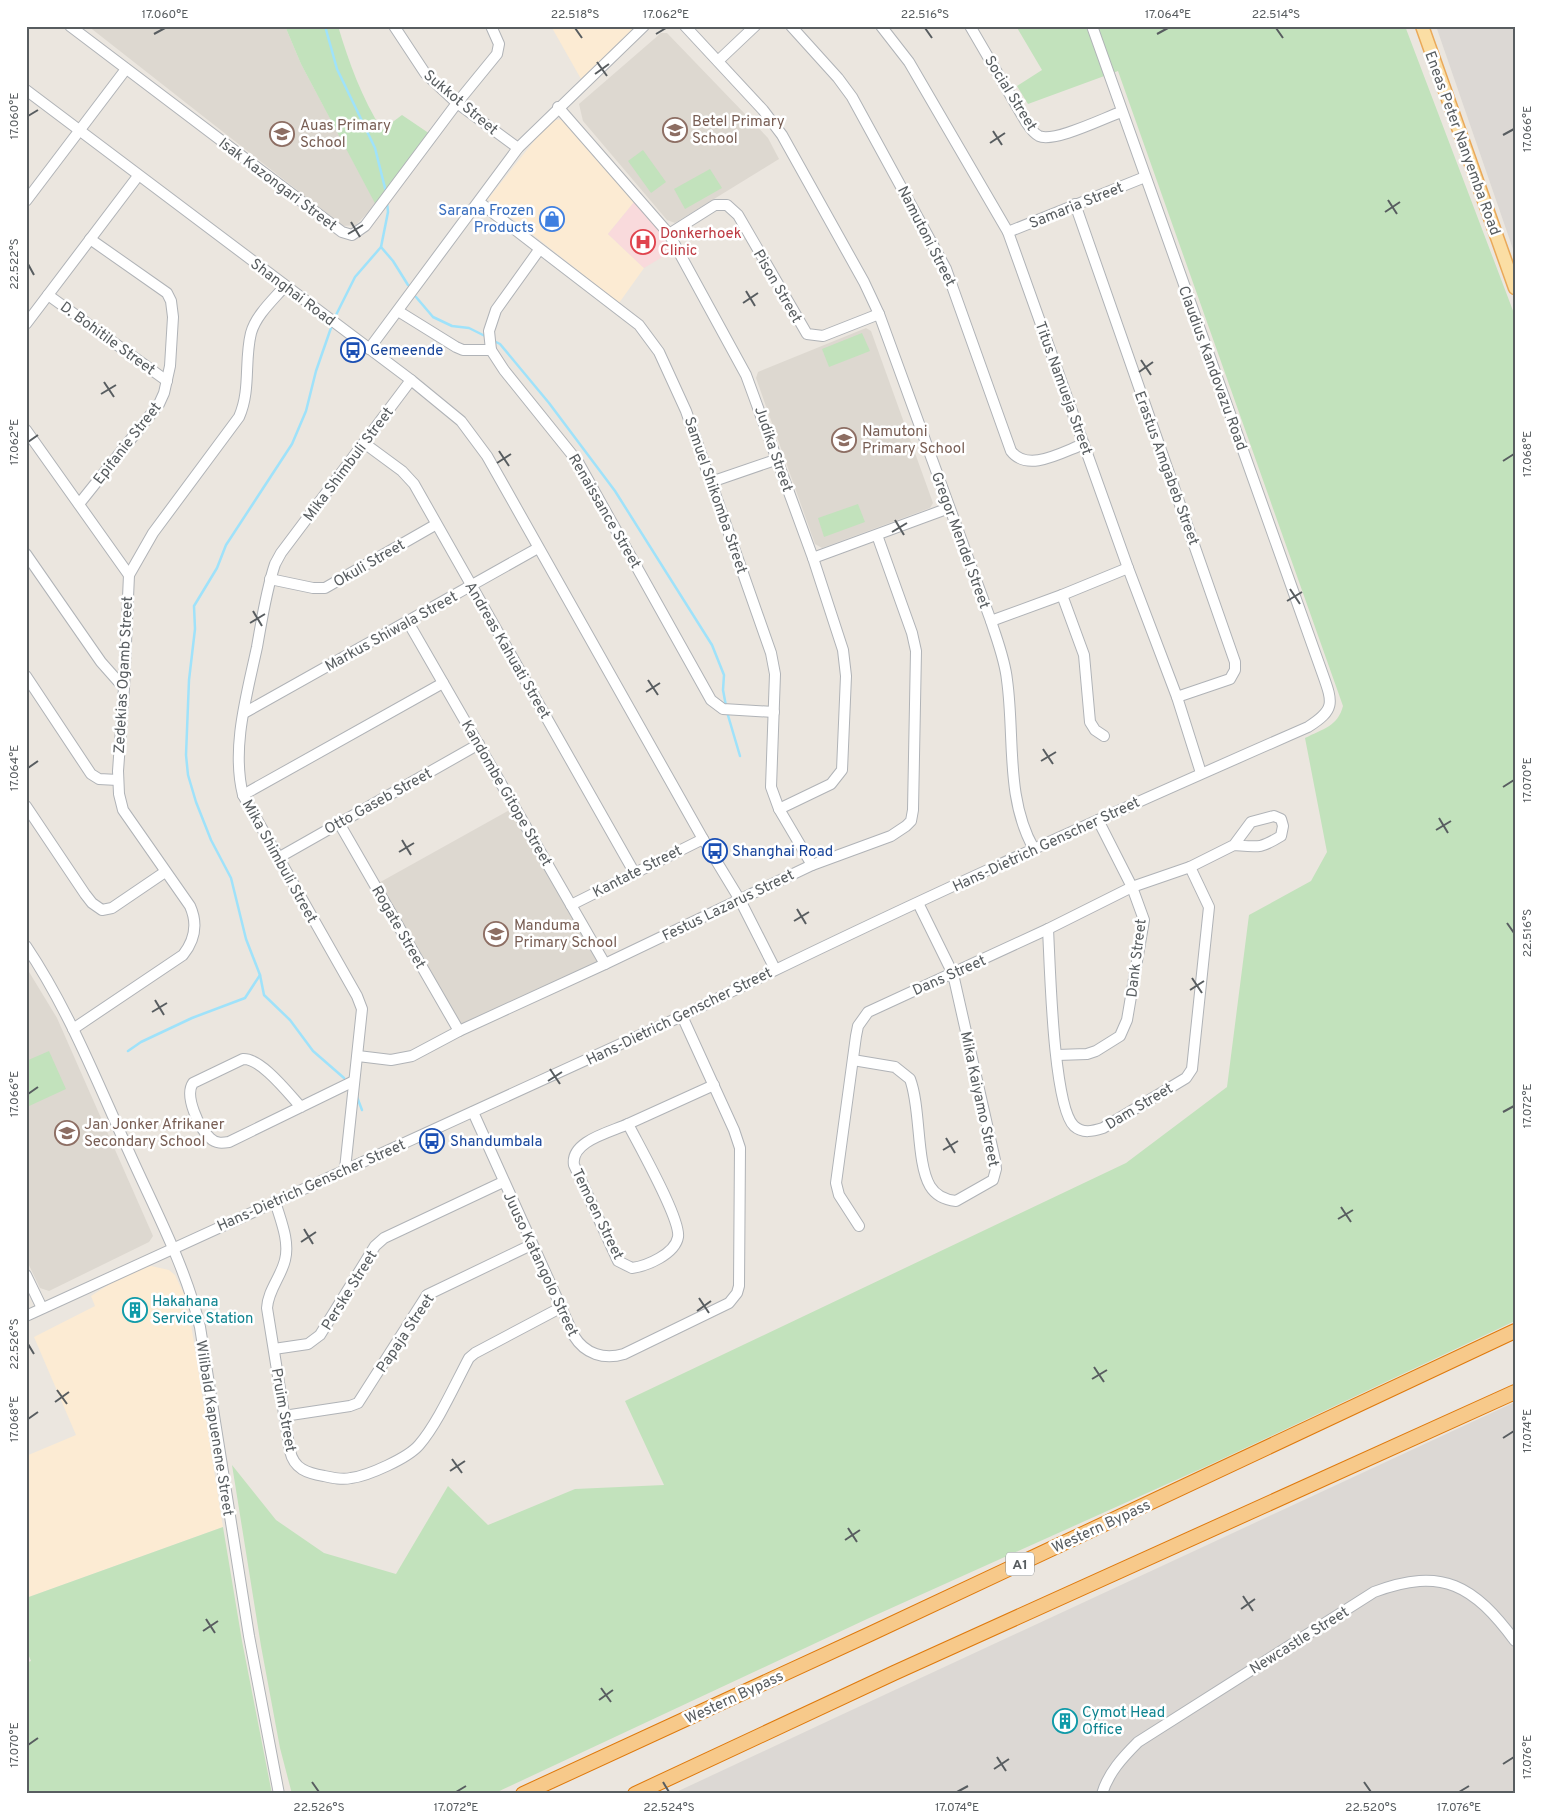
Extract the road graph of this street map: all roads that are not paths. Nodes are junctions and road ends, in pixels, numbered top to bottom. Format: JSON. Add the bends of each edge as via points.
{"nodes":[{"id":1,"x":70,"y":26,"type":"edge"},
{"id":2,"x":394,"y":26,"type":"edge"},
{"id":3,"x":491,"y":26,"type":"edge"},
{"id":4,"x":644,"y":26,"type":"edge"},
{"id":5,"x":684,"y":26,"type":"edge"},
{"id":6,"x":755,"y":26,"type":"edge"},
{"id":7,"x":791,"y":26,"type":"edge"},
{"id":8,"x":881,"y":26,"type":"edge"},
{"id":9,"x":970,"y":26,"type":"edge"},
{"id":10,"x":1092,"y":26,"type":"edge"},
{"id":11,"x":1422,"y":26,"type":"edge"},
{"id":12,"x":718,"y":61,"type":"junction"},
{"id":13,"x":126,"y":69,"type":"junction"},
{"id":14,"x":26,"y":90,"type":"edge"},
{"id":15,"x":458,"y":102,"type":"junction"},
{"id":16,"x":558,"y":107,"type":"junction"},
{"id":17,"x":1121,"y":112,"type":"junction"},
{"id":18,"x":80,"y":130,"type":"junction"},
{"id":19,"x":518,"y":148,"type":"junction"},
{"id":20,"x":138,"y":176,"type":"junction"},
{"id":21,"x":1145,"y":177,"type":"junction"},
{"id":22,"x":26,"y":201,"type":"edge"},
{"id":23,"x":479,"y":202,"type":"junction"},
{"id":24,"x":1075,"y":204,"type":"junction"},
{"id":25,"x":1008,"y":232,"type":"junction"},
{"id":26,"x":669,"y":234,"type":"junction"},
{"id":27,"x":90,"y":240,"type":"junction"},
{"id":28,"x":539,"y":250,"type":"junction"},
{"id":29,"x":285,"y":286,"type":"junction"},
{"id":30,"x":1515,"y":288,"type":"edge"},
{"id":31,"x":48,"y":295,"type":"junction"},
{"id":32,"x":398,"y":311,"type":"junction"},
{"id":33,"x":879,"y":314,"type":"junction"},
{"id":34,"x":26,"y":324,"type":"edge"},
{"id":35,"x":369,"y":349,"type":"junction"},
{"id":36,"x":491,"y":350,"type":"junction"},
{"id":37,"x":411,"y":380,"type":"junction"},
{"id":38,"x":167,"y":381,"type":"junction"},
{"id":39,"x":26,"y":430,"type":"edge"},
{"id":40,"x":364,"y":443,"type":"junction"},
{"id":41,"x":1084,"y":444,"type":"junction"},
{"id":42,"x":778,"y":459,"type":"junction"},
{"id":43,"x":711,"y":482,"type":"junction"},
{"id":44,"x":79,"y":504,"type":"junction"},
{"id":45,"x":949,"y":508,"type":"junction"},
{"id":46,"x":434,"y":524,"type":"junction"},
{"id":47,"x":877,"y":535,"type":"junction"},
{"id":48,"x":538,"y":548,"type":"junction"},
{"id":49,"x":26,"y":554,"type":"edge"},
{"id":50,"x":812,"y":558,"type":"junction"},
{"id":51,"x":1128,"y":568,"type":"junction"},
{"id":52,"x":129,"y":575,"type":"junction"},
{"id":53,"x":270,"y":579,"type":"junction"},
{"id":54,"x":471,"y":585,"type":"junction"},
{"id":55,"x":1062,"y":596,"type":"junction"},
{"id":56,"x":991,"y":621,"type":"junction"},
{"id":57,"x":408,"y":622,"type":"junction"},
{"id":58,"x":26,"y":676,"type":"edge"},
{"id":59,"x":443,"y":683,"type":"junction"},
{"id":60,"x":124,"y":688,"type":"junction"},
{"id":61,"x":1177,"y":698,"type":"junction"},
{"id":62,"x":1328,"y":711,"type":"joint"},
{"id":63,"x":774,"y":712,"type":"junction"},
{"id":64,"x":244,"y":713,"type":"junction"},
{"id":65,"x":1104,"y":736,"type":"dead end"},
{"id":66,"x":479,"y":744,"type":"junction"},
{"id":67,"x":1201,"y":773,"type":"junction"},
{"id":68,"x":118,"y":780,"type":"junction"},
{"id":69,"x":243,"y":795,"type":"junction"},
{"id":70,"x":26,"y":806,"type":"edge"},
{"id":71,"x":779,"y":809,"type":"junction"},
{"id":72,"x":1098,"y":820,"type":"junction"},
{"id":73,"x":339,"y":823,"type":"junction"},
{"id":74,"x":703,"y":839,"type":"junction"},
{"id":75,"x":1234,"y":844,"type":"junction"},
{"id":76,"x":1034,"y":849,"type":"junction"},
{"id":77,"x":278,"y":858,"type":"junction"},
{"id":78,"x":812,"y":865,"type":"junction"},
{"id":79,"x":1190,"y":867,"type":"junction"},
{"id":80,"x":165,"y":872,"type":"junction"},
{"id":81,"x":634,"y":872,"type":"junction"},
{"id":82,"x":1132,"y":887,"type":"junction"},
{"id":83,"x":740,"y":900,"type":"junction"},
{"id":84,"x":918,"y":902,"type":"junction"},
{"id":85,"x":571,"y":905,"type":"junction"},
{"id":86,"x":1048,"y":929,"type":"junction"},
{"id":87,"x":26,"y":946,"type":"edge"},
{"id":88,"x":605,"y":964,"type":"junction"},
{"id":89,"x":775,"y":969,"type":"junction"},
{"id":90,"x":953,"y":974,"type":"junction"},
{"id":91,"x":682,"y":1016,"type":"junction"},
{"id":92,"x":74,"y":1029,"type":"junction"},
{"id":93,"x":459,"y":1031,"type":"junction"},
{"id":94,"x":358,"y":1056,"type":"junction"},
{"id":95,"x":1057,"y":1056,"type":"junction"},
{"id":96,"x":853,"y":1060,"type":"junction"},
{"id":97,"x":354,"y":1081,"type":"junction"},
{"id":98,"x":714,"y":1085,"type":"junction"},
{"id":99,"x":301,"y":1107,"type":"junction"},
{"id":100,"x":473,"y":1112,"type":"junction"},
{"id":101,"x":628,"y":1124,"type":"junction"},
{"id":102,"x":346,"y":1169,"type":"junction"},
{"id":103,"x":503,"y":1182,"type":"junction"},
{"id":104,"x":275,"y":1201,"type":"junction"},
{"id":105,"x":859,"y":1226,"type":"dead end"},
{"id":106,"x":531,"y":1245,"type":"junction"},
{"id":107,"x":174,"y":1248,"type":"junction"},
{"id":108,"x":26,"y":1276,"type":"edge"},
{"id":109,"x":42,"y":1308,"type":"junction"},
{"id":110,"x":560,"y":1308,"type":"junction"},
{"id":111,"x":26,"y":1316,"type":"edge"},
{"id":112,"x":1515,"y":1331,"type":"edge"},
{"id":113,"x":274,"y":1349,"type":"junction"},
{"id":114,"x":1515,"y":1392,"type":"edge"},
{"id":115,"x":284,"y":1416,"type":"junction"},
{"id":116,"x":1515,"y":1641,"type":"edge"},
{"id":117,"x":279,"y":1794,"type":"edge"},
{"id":118,"x":523,"y":1794,"type":"edge"},
{"id":119,"x":635,"y":1794,"type":"edge"},
{"id":120,"x":1102,"y":1794,"type":"edge"}],
"edges":[{"from":1,"to":13,"type":"street","name":"Isak Kazongari Street"},
{"from":2,"to":15,"type":"street","name":"Sukkot Street","via":[[419,66]]},
{"from":3,"to":15,"type":"street","via":[[500,44],[497,54]]},
{"from":4,"to":16,"type":"street"},
{"from":5,"to":12,"type":"street","name":"Gregor Mendel Street"},
{"from":6,"to":12,"type":"street"},
{"from":7,"to":41,"type":"street","name":"Namutoni Street","via":[[852,97],[946,269],[1011,451],[1022,460],[1034,462]]},
{"from":8,"to":25,"type":"street","name":"Titus Namueja Street","via":[[909,62]]},
{"from":9,"to":17,"type":"street","name":"Social Street","via":[[1032,132],[1041,137],[1058,136]]},
{"from":10,"to":17,"type":"street","name":"Claudius Kandovazu Road"},
{"from":11,"to":30,"type":"main road","name":"Eneas Peter Nanyemba Road"},
{"from":12,"to":33,"type":"street","name":"Gregor Mendel Street","via":[[782,134]]},
{"from":13,"to":15,"type":"street","name":"Isak Kazongari Street","via":[[342,232],[352,235],[365,226]]},
{"from":13,"to":18,"type":"street"},
{"from":14,"to":18,"type":"street","name":"Shanghai Road"},
{"from":15,"to":19,"type":"street","name":"Sukkot Street"},
{"from":16,"to":19,"type":"street"},
{"from":16,"to":26,"type":"street","name":"Judika Street"},
{"from":17,"to":21,"type":"street","name":"Claudius Kandovazu Road"},
{"from":18,"to":20,"type":"street","name":"Shanghai Road"},
{"from":18,"to":22,"type":"street"},
{"from":19,"to":23,"type":"street"},
{"from":20,"to":27,"type":"street"},
{"from":20,"to":29,"type":"street","name":"Shanghai Road"},
{"from":21,"to":24,"type":"street","name":"Samaria Street"},
{"from":21,"to":62,"type":"street","name":"Claudius Kandovazu Road","via":[[1323,675],[1331,704]]},
{"from":23,"to":28,"type":"street","name":"Samuel Shikomba Street"},
{"from":23,"to":32,"type":"street"},
{"from":24,"to":25,"type":"street","name":"Samaria Street"},
{"from":24,"to":61,"type":"street","name":"Erastus Amgabeb Street","via":[[1235,662],[1233,675],[1223,683]]},
{"from":25,"to":41,"type":"street","name":"Titus Namueja Street"},
{"from":26,"to":33,"type":"street","name":"Pison Street","via":[[715,205],[727,205],[738,215],[807,334],[823,336]]},
{"from":26,"to":42,"type":"street","name":"Judika Street","via":[[746,375]]},
{"from":27,"to":31,"type":"street"},
{"from":27,"to":38,"type":"street","name":"Epifanie Street","via":[[166,293],[173,310]]},
{"from":28,"to":36,"type":"street","via":[[496,310],[489,331]]},
{"from":28,"to":43,"type":"street","name":"Samuel Shikomba Street","via":[[646,332],[659,352],[686,411]]},
{"from":29,"to":35,"type":"street","name":"Shanghai Road"},
{"from":29,"to":52,"type":"street","name":"Zedekias Ogamb Street","via":[[263,311],[251,332],[244,402],[239,417],[154,533]]},
{"from":31,"to":34,"type":"street"},
{"from":31,"to":38,"type":"street","name":"D. Bohitile Street"},
{"from":32,"to":35,"type":"street"},
{"from":32,"to":36,"type":"street","via":[[463,350]]},
{"from":33,"to":45,"type":"street","name":"Gregor Mendel Street"},
{"from":35,"to":37,"type":"street","name":"Shanghai Road"},
{"from":36,"to":63,"type":"street","name":"Renaissance Street","via":[[578,462],[711,700],[723,709]]},
{"from":37,"to":40,"type":"street","name":"Mika Shimbuli Street"},
{"from":37,"to":48,"type":"street","name":"Shanghai Road","via":[[452,412],[472,434]]},
{"from":38,"to":44,"type":"street","name":"Epifanie Street","via":[[159,404]]},
{"from":39,"to":44,"type":"street"},
{"from":40,"to":46,"type":"street","name":"Andreas Kahuati Street","via":[[408,477]]},
{"from":40,"to":53,"type":"street","name":"Mika Shimbuli Street","via":[[281,553]]},
{"from":41,"to":51,"type":"street","name":"Titus Namueja Street"},
{"from":42,"to":43,"type":"street"},
{"from":42,"to":50,"type":"street","name":"Judika Street"},
{"from":43,"to":63,"type":"street","name":"Samuel Shikomba Street","via":[[771,653],[775,674]]},
{"from":44,"to":52,"type":"street"},
{"from":45,"to":47,"type":"street"},
{"from":45,"to":56,"type":"street","name":"Gregor Mendel Street"},
{"from":46,"to":53,"type":"street","name":"Okuli Street","via":[[325,588]]},
{"from":46,"to":54,"type":"street","name":"Andreas Kahuati Street"},
{"from":47,"to":50,"type":"street"},
{"from":47,"to":78,"type":"street","name":"Festus Lazarus Street","via":[[916,651],[914,810],[906,826],[891,836]]},
{"from":48,"to":54,"type":"street","name":"Markus Shiwala Street"},
{"from":48,"to":74,"type":"street","name":"Shanghai Road"},
{"from":49,"to":60,"type":"street","via":[[101,662]]},
{"from":50,"to":71,"type":"street","name":"Judika Street","via":[[845,659],[843,764],[831,784]]},
{"from":51,"to":55,"type":"street"},
{"from":51,"to":61,"type":"street","name":"Titus Namueja Street"},
{"from":52,"to":60,"type":"street","name":"Zedekias Ogamb Street"},
{"from":53,"to":64,"type":"street","name":"Mika Shimbuli Street"},
{"from":54,"to":57,"type":"street","name":"Markus Shiwala Street"},
{"from":54,"to":81,"type":"street","name":"Andreas Kahuati Street"},
{"from":55,"to":56,"type":"street"},
{"from":55,"to":65,"type":"street","via":[[1084,655],[1088,716],[1092,726]]},
{"from":56,"to":76,"type":"street","name":"Gregor Mendel Street","via":[[1007,680],[1018,811]]},
{"from":57,"to":59,"type":"street","name":"Kandombe Gitope Street"},
{"from":57,"to":64,"type":"street","name":"Markus Shiwala Street"},
{"from":58,"to":68,"type":"street","via":[[91,774],[99,779]]},
{"from":59,"to":66,"type":"street","name":"Kandombe Gitope Street"},
{"from":59,"to":69,"type":"street"},
{"from":60,"to":68,"type":"street","name":"Zedekias Ogamb Street"},
{"from":61,"to":67,"type":"street","name":"Titus Namueja Street"},
{"from":62,"to":67,"type":"street","name":"Hans-Dietrich Genscher Street","via":[[1308,727]]},
{"from":63,"to":71,"type":"street","name":"Samuel Shikomba Street","via":[[771,787]]},
{"from":64,"to":69,"type":"street","name":"Mika Shimbuli Street","via":[[239,774]]},
{"from":66,"to":73,"type":"street","name":"Otto Gaseb Street"},
{"from":66,"to":85,"type":"street","name":"Kandombe Gitope Street"},
{"from":67,"to":72,"type":"street","name":"Hans-Dietrich Genscher Street"},
{"from":68,"to":80,"type":"street","name":"Zedekias Ogamb Street","via":[[123,810]]},
{"from":69,"to":77,"type":"street","name":"Mika Shimbuli Street"},
{"from":70,"to":80,"type":"street","via":[[92,904],[102,910],[112,908]]},
{"from":71,"to":78,"type":"street","name":"Samuel Shikomba Street"},
{"from":72,"to":76,"type":"street","name":"Hans-Dietrich Genscher Street"},
{"from":72,"to":82,"type":"street","name":"Dank Street"},
{"from":73,"to":77,"type":"street","name":"Otto Gaseb Street"},
{"from":73,"to":93,"type":"street","name":"Rogate Street"},
{"from":74,"to":81,"type":"street","name":"Kantate Street"},
{"from":74,"to":83,"type":"street","name":"Shanghai Road"},
{"from":75,"to":75,"type":"street","name":"Dans Street","via":[[1251,822],[1274,816],[1281,819],[1283,832],[1275,840],[1258,848]]},
{"from":75,"to":79,"type":"street","name":"Dans Street"},
{"from":76,"to":84,"type":"street","name":"Hans-Dietrich Genscher Street"},
{"from":77,"to":94,"type":"street","name":"Mika Shimbuli Street","via":[[360,1002],[362,1016]]},
{"from":78,"to":83,"type":"street","name":"Festus Lazarus Street"},
{"from":79,"to":82,"type":"street","name":"Dans Street"},
{"from":79,"to":95,"type":"street","name":"Dam Street","via":[[1209,907],[1193,1065],[1189,1074],[1103,1128],[1087,1132],[1073,1126],[1066,1114]]},
{"from":80,"to":92,"type":"street","name":"Zedekias Ogamb Street","via":[[193,914],[195,931],[191,944],[183,955]]},
{"from":81,"to":85,"type":"street","name":"Kantate Street"},
{"from":82,"to":86,"type":"street","name":"Dans Street"},
{"from":82,"to":95,"type":"street","name":"Dank Street","via":[[1144,920],[1126,1026],[1120,1036],[1091,1053]]},
{"from":83,"to":88,"type":"street","name":"Festus Lazarus Street"},
{"from":83,"to":89,"type":"street","name":"Shanghai Road"},
{"from":84,"to":89,"type":"street","name":"Hans-Dietrich Genscher Street"},
{"from":84,"to":90,"type":"street","name":"Mika Kaiyamo Street"},
{"from":85,"to":88,"type":"street","name":"Kandombe Gitope Street"},
{"from":86,"to":90,"type":"street","name":"Dans Street"},
{"from":86,"to":95,"type":"street","name":"Dam Street"},
{"from":87,"to":92,"type":"street","name":"Wilibald Kapuenene Street"},
{"from":88,"to":93,"type":"street","name":"Festus Lazarus Street"},
{"from":89,"to":91,"type":"street","name":"Hans-Dietrich Genscher Street"},
{"from":90,"to":96,"type":"street","name":"Dans Street","via":[[868,1012],[858,1026]]},
{"from":90,"to":96,"type":"street","name":"Mika Kaiyamo Street","via":[[996,1169],[989,1183],[956,1201],[935,1192],[930,1187],[926,1171],[910,1079],[895,1067]]},
{"from":91,"to":98,"type":"street","name":"Juuso Katangolo Street"},
{"from":91,"to":100,"type":"street","name":"Hans-Dietrich Genscher Street"},
{"from":92,"to":107,"type":"street","name":"Wilibald Kapuenene Street"},
{"from":93,"to":94,"type":"street","name":"Festus Lazarus Street","via":[[406,1058],[391,1060]]},
{"from":94,"to":97,"type":"street","name":"Mika Shimbuli Street"},
{"from":96,"to":105,"type":"street","name":"Dans Street","via":[[836,1183],[838,1195]]},
{"from":97,"to":99,"type":"street"},
{"from":97,"to":102,"type":"street","name":"Mika Shimbuli Street"},
{"from":98,"to":101,"type":"street","name":"Temoen Street"},
{"from":98,"to":110,"type":"street","name":"Juuso Katangolo Street","via":[[736,1134],[741,1155],[740,1277],[737,1293],[722,1308],[624,1354],[611,1357],[595,1354],[579,1344]]},
{"from":99,"to":99,"type":"street","via":[[222,1143],[210,1138],[193,1110],[189,1094],[193,1083],[248,1059],[260,1064]]},
{"from":100,"to":102,"type":"street","name":"Hans-Dietrich Genscher Street"},
{"from":100,"to":103,"type":"street","name":"Juuso Katangolo Street"},
{"from":101,"to":101,"type":"street","name":"Temoen Street","via":[[578,1147],[573,1158],[618,1261],[632,1268],[666,1254],[679,1236],[674,1216]]},
{"from":102,"to":104,"type":"street","name":"Hans-Dietrich Genscher Street"},
{"from":103,"to":106,"type":"street","name":"Juuso Katangolo Street"},
{"from":103,"to":113,"type":"street","name":"Perske Street","via":[[384,1238],[375,1246],[320,1335],[308,1344]]},
{"from":104,"to":107,"type":"street","name":"Hans-Dietrich Genscher Street"},
{"from":104,"to":113,"type":"street","name":"Pruim Street","via":[[286,1254],[268,1301]]},
{"from":106,"to":110,"type":"street","name":"Juuso Katangolo Street"},
{"from":106,"to":115,"type":"street","name":"Papaja Street","via":[[428,1295],[358,1403]]},
{"from":107,"to":109,"type":"street","name":"Hans-Dietrich Genscher Street"},
{"from":107,"to":117,"type":"street","name":"Wilibald Kapuenene Street","via":[[200,1328],[247,1627]]},
{"from":108,"to":109,"type":"street"},
{"from":109,"to":111,"type":"street","name":"Hans-Dietrich Genscher Street"},
{"from":110,"to":115,"type":"street","name":"Pruim Street","via":[[475,1352],[420,1444],[373,1472],[340,1479],[299,1468],[291,1456]]},
{"from":112,"to":118,"type":"highway","name":"Western Bypass","number":"A1"},
{"from":113,"to":115,"type":"street","name":"Pruim Street"},
{"from":114,"to":119,"type":"highway","via":[[994,1627]]},
{"from":116,"to":120,"type":"street","name":"Newcastle Street","via":[[1483,1602],[1460,1588],[1425,1580],[1380,1590],[1138,1742],[1120,1759]]}]}
